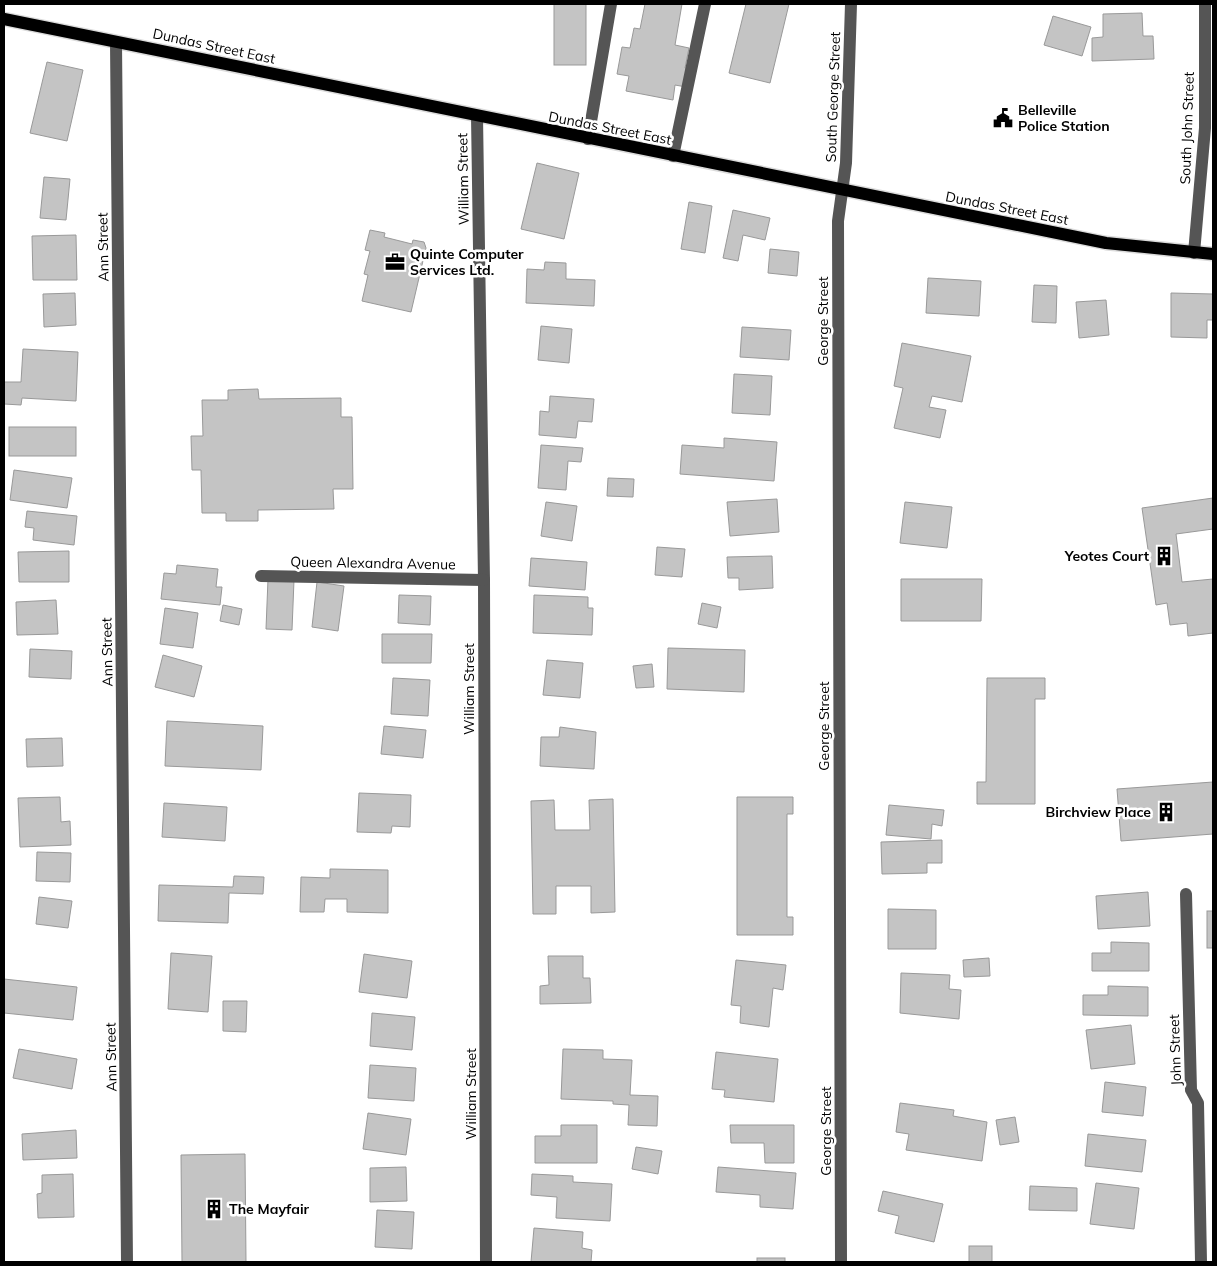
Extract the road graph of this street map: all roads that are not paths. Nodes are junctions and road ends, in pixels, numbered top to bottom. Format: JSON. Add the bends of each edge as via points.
{"nodes":[{"id":1,"x":611,"y":4,"type":"edge"},
{"id":2,"x":705,"y":4,"type":"edge"},
{"id":3,"x":851,"y":4,"type":"edge"},
{"id":4,"x":1205,"y":4,"type":"edge"},
{"id":5,"x":4,"y":19,"type":"edge"},
{"id":6,"x":116,"y":42,"type":"junction"},
{"id":7,"x":477,"y":116,"type":"junction"},
{"id":8,"x":588,"y":139,"type":"junction"},
{"id":9,"x":672,"y":156,"type":"junction"},
{"id":10,"x":842,"y":191,"type":"junction"},
{"id":11,"x":1194,"y":253,"type":"junction"},
{"id":12,"x":1213,"y":254,"type":"edge"},
{"id":13,"x":261,"y":576,"type":"dead end"},
{"id":14,"x":484,"y":580,"type":"junction"},
{"id":15,"x":1186,"y":894,"type":"dead end"},
{"id":16,"x":127,"y":1262,"type":"edge"},
{"id":17,"x":486,"y":1262,"type":"edge"},
{"id":18,"x":841,"y":1262,"type":"edge"},
{"id":19,"x":1201,"y":1262,"type":"edge"}],
"edges":[{"from":1,"to":8,"type":"street"},
{"from":2,"to":9,"type":"street"},
{"from":3,"to":10,"type":"street","name":"South George Street","via":[[846,162]]},
{"from":4,"to":11,"type":"street","name":"South John Street","via":[[1205,128]]},
{"from":5,"to":6,"type":"main road","name":"Dundas Street East"},
{"from":6,"to":7,"type":"main road","name":"Dundas Street East"},
{"from":6,"to":16,"type":"street","name":"Ann Street"},
{"from":7,"to":8,"type":"main road","name":"Dundas Street East"},
{"from":7,"to":14,"type":"street","name":"William Street"},
{"from":8,"to":9,"type":"main road","name":"Dundas Street East"},
{"from":9,"to":10,"type":"main road","name":"Dundas Street East"},
{"from":10,"to":11,"type":"main road","name":"Dundas Street East","via":[[1106,243]]},
{"from":10,"to":18,"type":"street","name":"George Street","via":[[838,221]]},
{"from":11,"to":12,"type":"main road","name":"Dundas Street East"},
{"from":13,"to":14,"type":"street","name":"Queen Alexandra Avenue"},
{"from":14,"to":17,"type":"street","name":"William Street"},
{"from":15,"to":19,"type":"street","name":"John Street","via":[[1191,1090],[1198,1103]]}]}
